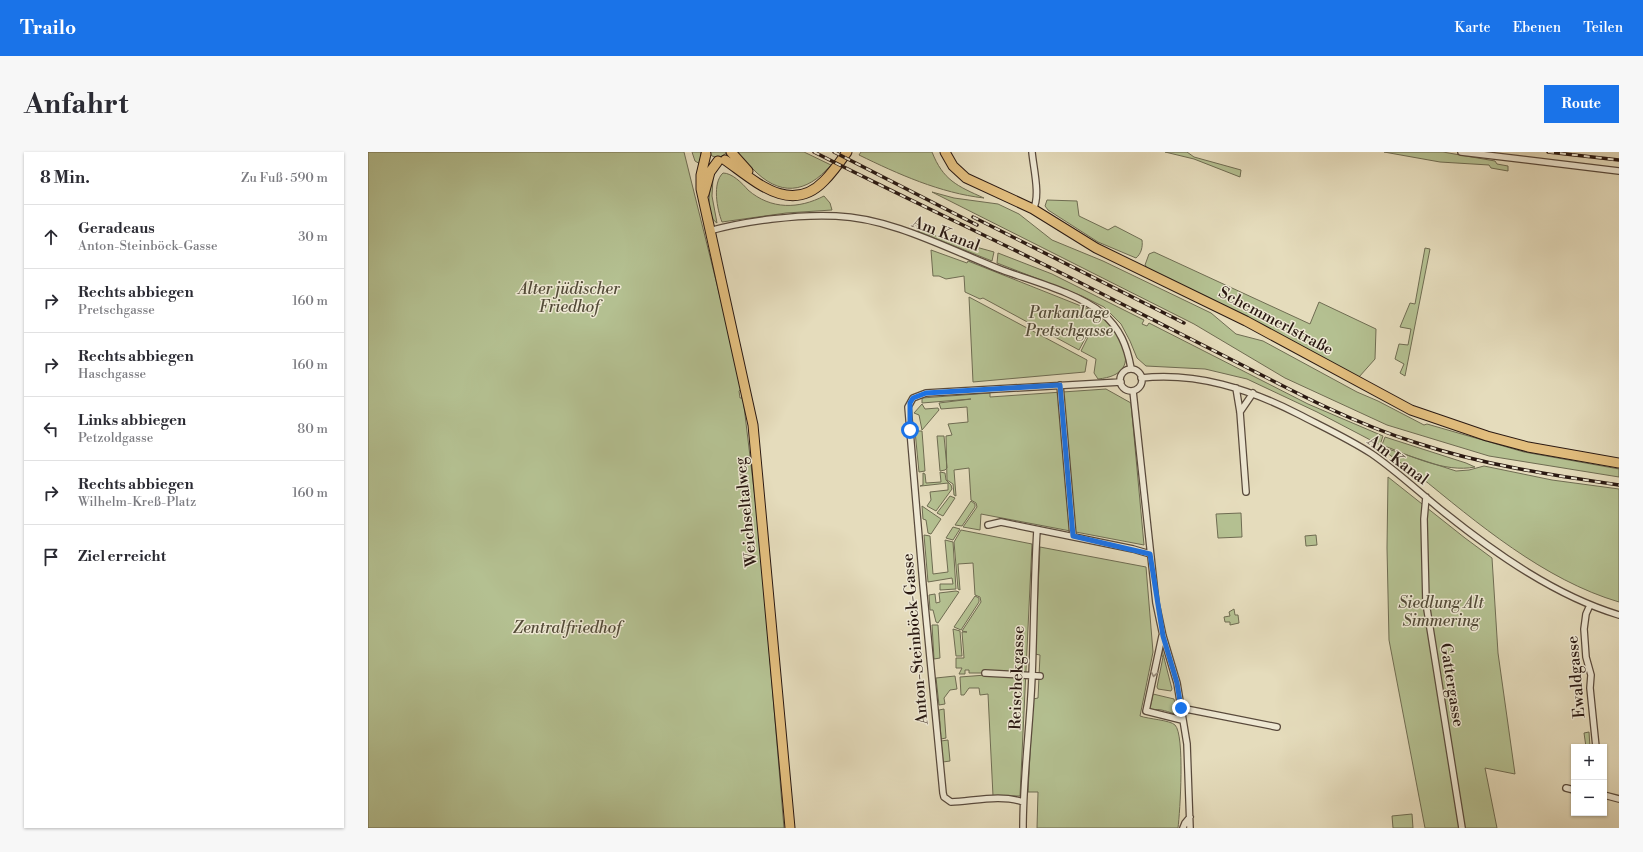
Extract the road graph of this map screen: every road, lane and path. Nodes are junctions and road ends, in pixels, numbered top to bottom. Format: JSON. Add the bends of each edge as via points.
{"nodes":[{"id":1,"x":731,"y":152,"type":"edge"},
{"id":2,"x":847,"y":152,"type":"edge"},
{"id":3,"x":945,"y":152,"type":"edge"},
{"id":4,"x":1032,"y":152,"type":"edge"},
{"id":5,"x":1461,"y":152,"type":"edge"},
{"id":6,"x":705,"y":153,"type":"edge"},
{"id":7,"x":721,"y":160,"type":"junction"},
{"id":8,"x":1619,"y":171,"type":"edge"},
{"id":9,"x":756,"y":182,"type":"junction"},
{"id":10,"x":704,"y":198,"type":"junction"},
{"id":11,"x":1033,"y":209,"type":"junction"},
{"id":12,"x":709,"y":231,"type":"junction"},
{"id":13,"x":1131,"y":368,"type":"junction"},
{"id":14,"x":1141,"y":378,"type":"junction"},
{"id":15,"x":1121,"y":382,"type":"junction"},
{"id":16,"x":1060,"y":385,"type":"junction"},
{"id":17,"x":1236,"y":388,"type":"junction"},
{"id":18,"x":1133,"y":391,"type":"junction"},
{"id":19,"x":1252,"y":393,"type":"junction"},
{"id":20,"x":1240,"y":412,"type":"junction"},
{"id":21,"x":1619,"y":463,"type":"edge"},
{"id":22,"x":1246,"y":492,"type":"dead end"},
{"id":23,"x":1426,"y":497,"type":"junction"},
{"id":24,"x":988,"y":525,"type":"dead end"},
{"id":25,"x":1037,"y":530,"type":"junction"},
{"id":26,"x":1073,"y":536,"type":"junction"},
{"id":27,"x":1150,"y":554,"type":"junction"},
{"id":28,"x":1590,"y":605,"type":"junction"},
{"id":29,"x":1619,"y":615,"type":"edge"},
{"id":30,"x":1163,"y":636,"type":"junction"},
{"id":31,"x":985,"y":673,"type":"dead end"},
{"id":32,"x":1032,"y":676,"type":"junction"},
{"id":33,"x":1040,"y":676,"type":"dead end"},
{"id":34,"x":1181,"y":708,"type":"junction"},
{"id":35,"x":1182,"y":720,"type":"junction"},
{"id":36,"x":1277,"y":727,"type":"dead end"},
{"id":37,"x":1596,"y":744,"type":"edge"},
{"id":38,"x":1566,"y":788,"type":"dead end"},
{"id":39,"x":1571,"y":789,"type":"edge"},
{"id":40,"x":1607,"y":797,"type":"edge"},
{"id":41,"x":1619,"y":799,"type":"edge"},
{"id":42,"x":1023,"y":802,"type":"junction"},
{"id":43,"x":1190,"y":817,"type":"junction"},
{"id":44,"x":790,"y":828,"type":"edge"},
{"id":45,"x":1023,"y":828,"type":"edge"},
{"id":46,"x":1183,"y":828,"type":"edge"},
{"id":47,"x":1190,"y":828,"type":"edge"},
{"id":48,"x":1462,"y":828,"type":"edge"}],
"edges":[{"from":1,"to":7,"type":"main road","name":"Weichseltalweg"},
{"from":1,"to":9,"type":"main road"},
{"from":2,"to":9,"type":"main road","via":[[825,180],[805,193],[779,194]]},
{"from":3,"to":11,"type":"main road","name":"Schemmerlstraße","via":[[953,166],[966,178]]},
{"from":4,"to":11,"type":"street","via":[[1037,193]]},
{"from":5,"to":8,"type":"street"},
{"from":6,"to":7,"type":"main road","name":"Weichseltalweg","via":[[711,159]]},
{"from":6,"to":10,"type":"main road","name":"Weichseltalweg","via":[[701,175]]},
{"from":7,"to":9,"type":"main road"},
{"from":7,"to":10,"type":"main road","name":"Weichseltalweg","via":[[710,172]]},
{"from":10,"to":12,"type":"main road","name":"Weichseltalweg"},
{"from":11,"to":21,"type":"main road","name":"Schemmerlstraße","via":[[1096,248],[1246,321],[1411,410],[1528,447]]},
{"from":12,"to":13,"type":"street","name":"Am Kanal","via":[[771,220],[836,216],[864,219],[895,228],[1094,307],[1116,328],[1125,343]]},
{"from":12,"to":44,"type":"main road","name":"Weichseltalweg","via":[[753,425]]},
{"from":13,"to":14,"type":"street","via":[[1139,372]]},
{"from":13,"to":15,"type":"street","via":[[1124,373]]},
{"from":14,"to":17,"type":"street","name":"Am Kanal","via":[[1183,378]]},
{"from":14,"to":18,"type":"street","via":[[1139,386]]},
{"from":15,"to":16,"type":"street"},
{"from":15,"to":18,"type":"street","via":[[1125,389]]},
{"from":16,"to":26,"type":"street"},
{"from":16,"to":42,"type":"street","name":"Anton-Steinböck-Gasse","via":[[926,393],[913,398],[909,414],[922,585],[944,797],[951,802],[976,799],[1016,799]]},
{"from":17,"to":19,"type":"street","name":"Am Kanal"},
{"from":17,"to":20,"type":"street"},
{"from":18,"to":27,"type":"street"},
{"from":19,"to":20,"type":"street"},
{"from":19,"to":23,"type":"street","name":"Am Kanal","via":[[1362,448]]},
{"from":20,"to":22,"type":"street"},
{"from":23,"to":28,"type":"street","name":"Am Kanal","via":[[1497,552]]},
{"from":23,"to":48,"type":"street","name":"Gattergasse","via":[[1426,603]]},
{"from":24,"to":25,"type":"street","via":[[1001,522]]},
{"from":25,"to":26,"type":"street"},
{"from":25,"to":32,"type":"street","name":"Reischekgasse"},
{"from":26,"to":27,"type":"street"},
{"from":27,"to":30,"type":"street"},
{"from":28,"to":29,"type":"street","name":"Am Kanal"},
{"from":28,"to":37,"type":"street","name":"Ewaldgasse","via":[[1584,629],[1586,657],[1591,675]]},
{"from":30,"to":34,"type":"street","via":[[1176,678]]},
{"from":30,"to":35,"type":"street","one_way":true,"via":[[1146,711]]},
{"from":31,"to":32,"type":"street"},
{"from":32,"to":33,"type":"street"},
{"from":32,"to":42,"type":"street","name":"Reischekgasse"},
{"from":34,"to":35,"type":"street"},
{"from":34,"to":36,"type":"street"},
{"from":35,"to":43,"type":"street","via":[[1187,744]]},
{"from":38,"to":39,"type":"street"},
{"from":40,"to":41,"type":"street"},
{"from":42,"to":45,"type":"street","name":"Reischekgasse"},
{"from":43,"to":46,"type":"street"},
{"from":43,"to":47,"type":"street"}]}
